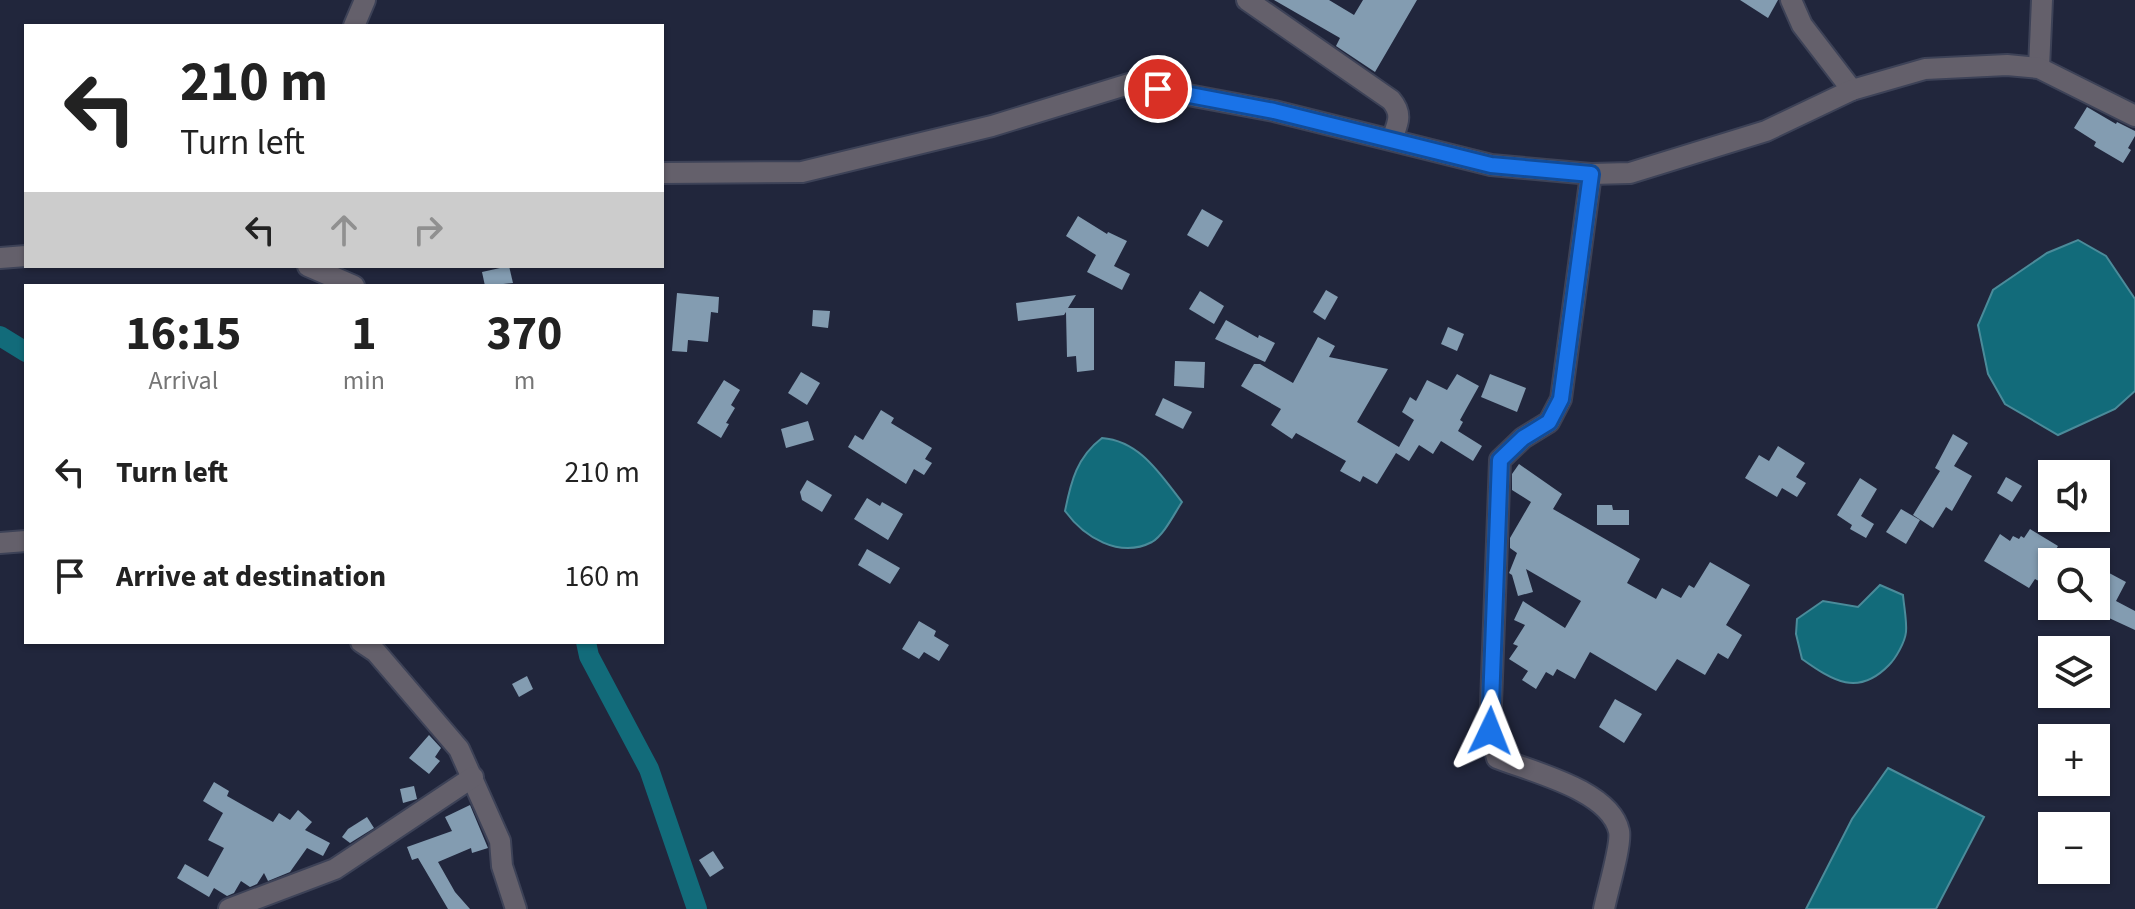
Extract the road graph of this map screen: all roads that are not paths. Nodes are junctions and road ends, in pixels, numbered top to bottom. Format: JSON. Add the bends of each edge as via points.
{"nodes":[{"id":1,"x":365,"y":0,"type":"edge"},
{"id":2,"x":1247,"y":0,"type":"edge"},
{"id":3,"x":1791,"y":0,"type":"edge"},
{"id":4,"x":2042,"y":0,"type":"edge"},
{"id":5,"x":355,"y":24,"type":"edge"},
{"id":6,"x":2039,"y":68,"type":"junction"},
{"id":7,"x":1852,"y":90,"type":"junction"},
{"id":8,"x":2135,"y":116,"type":"edge"},
{"id":9,"x":1392,"y":139,"type":"junction"},
{"id":10,"x":664,"y":173,"type":"edge"},
{"id":11,"x":1591,"y":174,"type":"junction"},
{"id":12,"x":24,"y":256,"type":"edge"},
{"id":13,"x":0,"y":258,"type":"edge"},
{"id":14,"x":313,"y":268,"type":"edge"},
{"id":15,"x":349,"y":284,"type":"edge"},
{"id":16,"x":24,"y":541,"type":"edge"},
{"id":17,"x":0,"y":543,"type":"edge"},
{"id":18,"x":364,"y":644,"type":"edge"},
{"id":19,"x":473,"y":777,"type":"junction"},
{"id":20,"x":229,"y":909,"type":"edge"},
{"id":21,"x":516,"y":909,"type":"edge"},
{"id":22,"x":1604,"y":909,"type":"edge"}],
"edges":[{"from":1,"to":5,"type":"street"},
{"from":2,"to":9,"type":"street","via":[[1391,100],[1400,118]]},
{"from":3,"to":7,"type":"street","via":[[1802,25]]},
{"from":4,"to":6,"type":"street"},
{"from":6,"to":7,"type":"street","via":[[1925,69]]},
{"from":6,"to":8,"type":"street"},
{"from":7,"to":11,"type":"street","via":[[1766,131],[1630,173]]},
{"from":9,"to":10,"type":"street","via":[[1129,84],[992,126],[802,172]]},
{"from":9,"to":11,"type":"street","via":[[1491,165]]},
{"from":11,"to":22,"type":"street","via":[[1561,399],[1549,422],[1500,460],[1490,731],[1497,758],[1586,792],[1611,811],[1620,833]]},
{"from":12,"to":13,"type":"street"},
{"from":14,"to":15,"type":"street"},
{"from":16,"to":17,"type":"street"},
{"from":18,"to":19,"type":"street","via":[[459,749]]},
{"from":19,"to":20,"type":"street","via":[[335,869]]},
{"from":19,"to":21,"type":"street","via":[[500,841]]}]}
